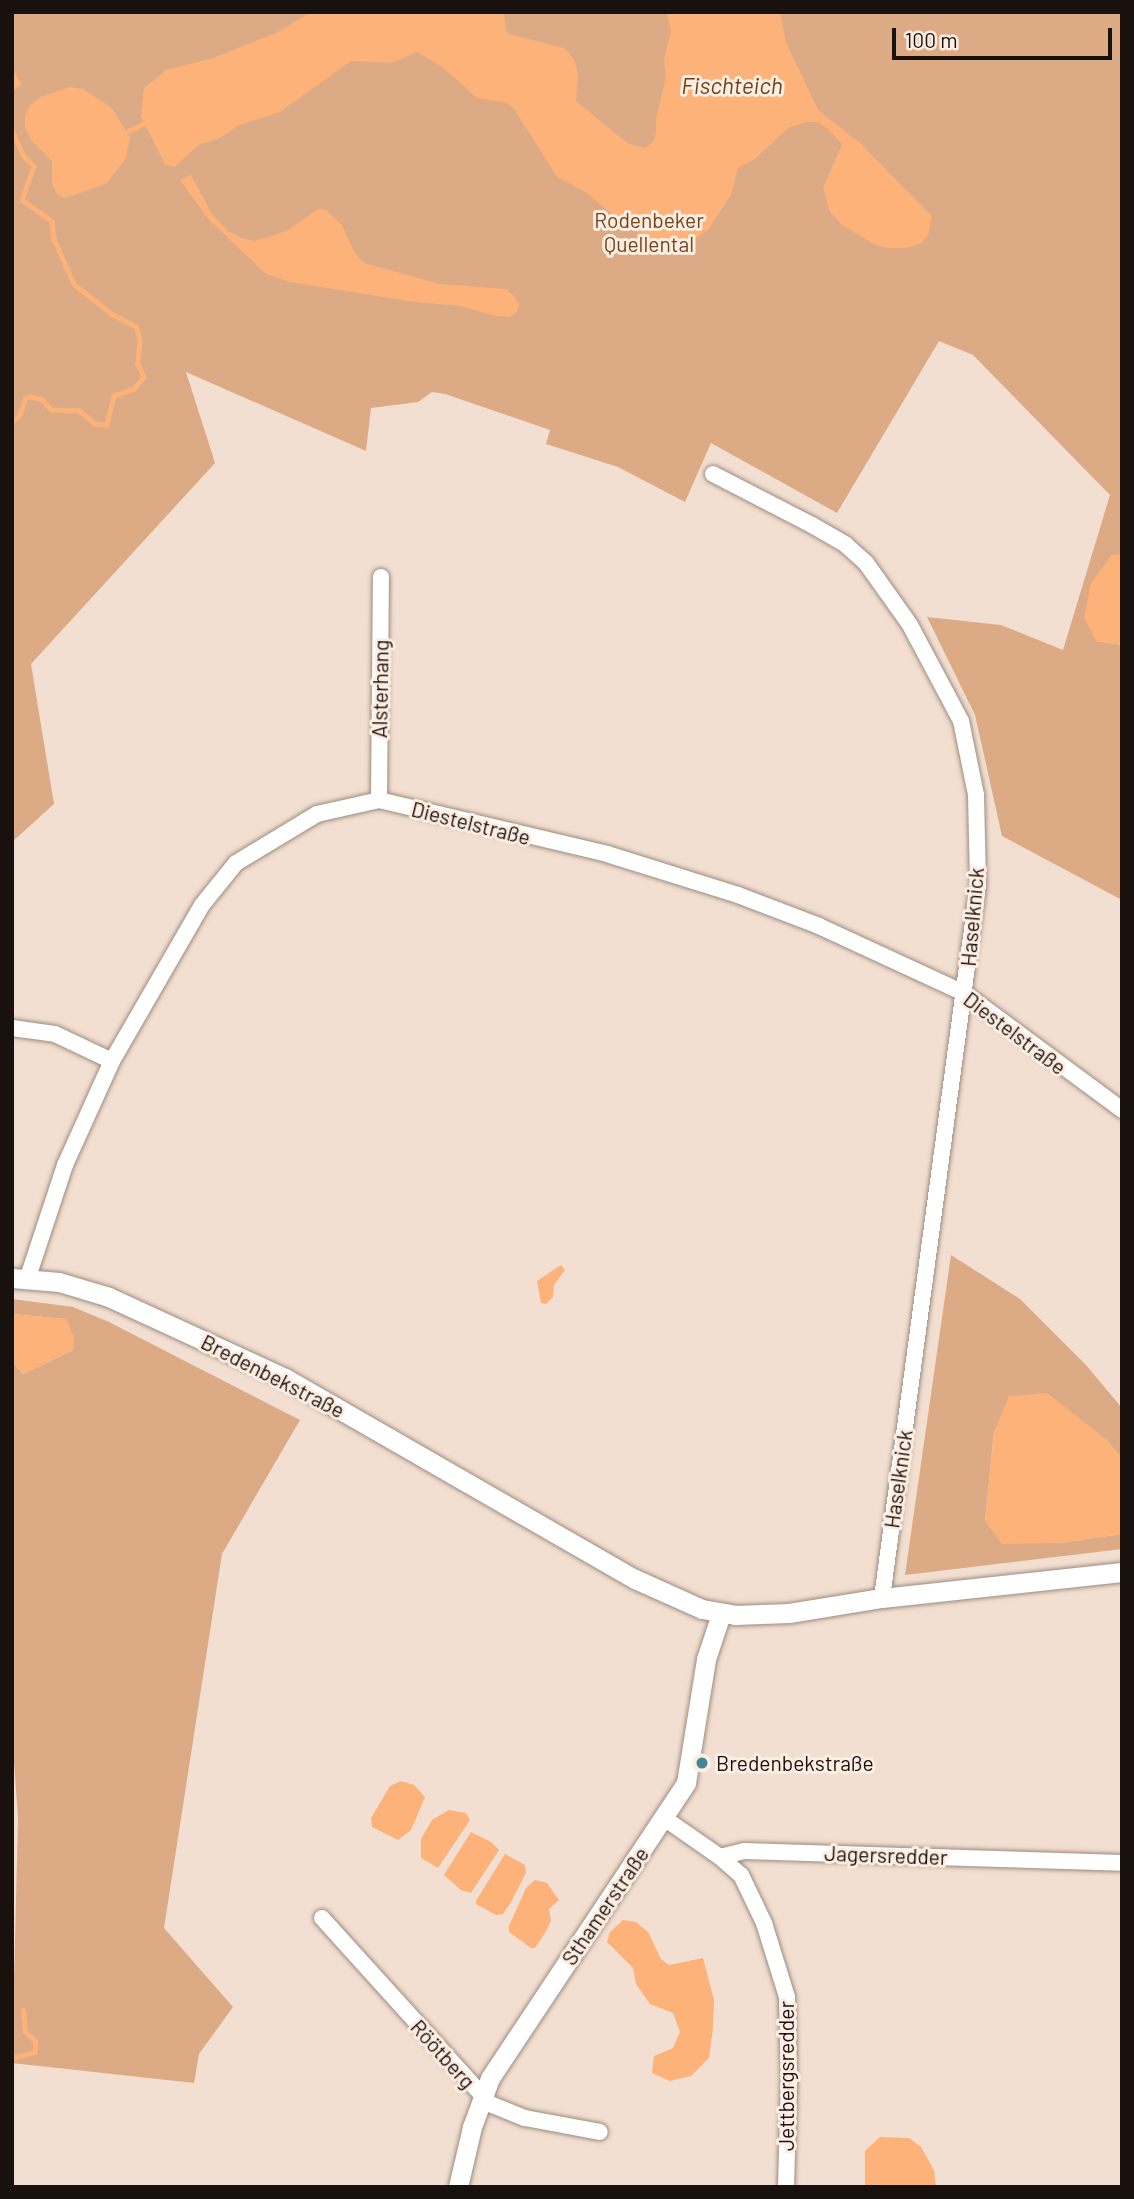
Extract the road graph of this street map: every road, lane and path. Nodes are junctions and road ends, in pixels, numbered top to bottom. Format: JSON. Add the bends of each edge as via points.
{"nodes":[{"id":1,"x":713,"y":474,"type":"dead end"},
{"id":2,"x":381,"y":577,"type":"dead end"},
{"id":3,"x":379,"y":800,"type":"junction"},
{"id":4,"x":964,"y":993,"type":"junction"},
{"id":5,"x":12,"y":1028,"type":"edge"},
{"id":6,"x":112,"y":1061,"type":"junction"},
{"id":7,"x":1122,"y":1110,"type":"edge"},
{"id":8,"x":20,"y":1278,"type":"edge"},
{"id":9,"x":1122,"y":1572,"type":"edge"},
{"id":10,"x":882,"y":1598,"type":"junction"},
{"id":11,"x":721,"y":1614,"type":"junction"},
{"id":12,"x":664,"y":1818,"type":"junction"},
{"id":13,"x":720,"y":1857,"type":"junction"},
{"id":14,"x":1122,"y":1863,"type":"edge"},
{"id":15,"x":323,"y":1918,"type":"dead end"},
{"id":16,"x":482,"y":2097,"type":"junction"},
{"id":17,"x":600,"y":2132,"type":"dead end"},
{"id":18,"x":458,"y":2187,"type":"edge"},
{"id":19,"x":786,"y":2187,"type":"edge"}],
"edges":[{"from":1,"to":4,"type":"street","name":"Haselknick","via":[[812,525],[866,563],[910,625],[961,722],[976,795],[978,885]]},
{"from":2,"to":3,"type":"street","name":"Alsterhang"},
{"from":3,"to":4,"type":"street","name":"Diestelstraße","via":[[607,854],[738,895],[820,926]]},
{"from":3,"to":6,"type":"street","name":"Diestelstraße","via":[[317,814],[236,863],[202,905]]},
{"from":4,"to":7,"type":"street","name":"Diestelstraße"},
{"from":4,"to":10,"type":"street","name":"Haselknick"},
{"from":5,"to":6,"type":"street","via":[[55,1034]]},
{"from":6,"to":8,"type":"street","name":"Diestelstraße"},
{"from":8,"to":11,"type":"street","name":"Bredenbekstraße","via":[[59,1282],[109,1297],[285,1378],[635,1579],[689,1605]]},
{"from":9,"to":10,"type":"street","name":"Bredenbekstraße"},
{"from":10,"to":11,"type":"street","name":"Bredenbekstraße","via":[[789,1613]]},
{"from":11,"to":12,"type":"street","name":"Sthamerstraße","via":[[706,1659],[688,1775]]},
{"from":12,"to":13,"type":"street"},
{"from":12,"to":16,"type":"street","name":"Sthamerstraße","via":[[499,2062]]},
{"from":13,"to":14,"type":"street","name":"Jagersredder","via":[[744,1851]]},
{"from":13,"to":19,"type":"street","name":"Jettbergsredder","via":[[741,1875],[764,1923],[787,1997]]},
{"from":15,"to":16,"type":"street","name":"Röötberg"},
{"from":16,"to":17,"type":"street","name":"Röötberg","via":[[498,2109],[525,2118]]},
{"from":16,"to":18,"type":"street","name":"Sthamerstraße"}]}
